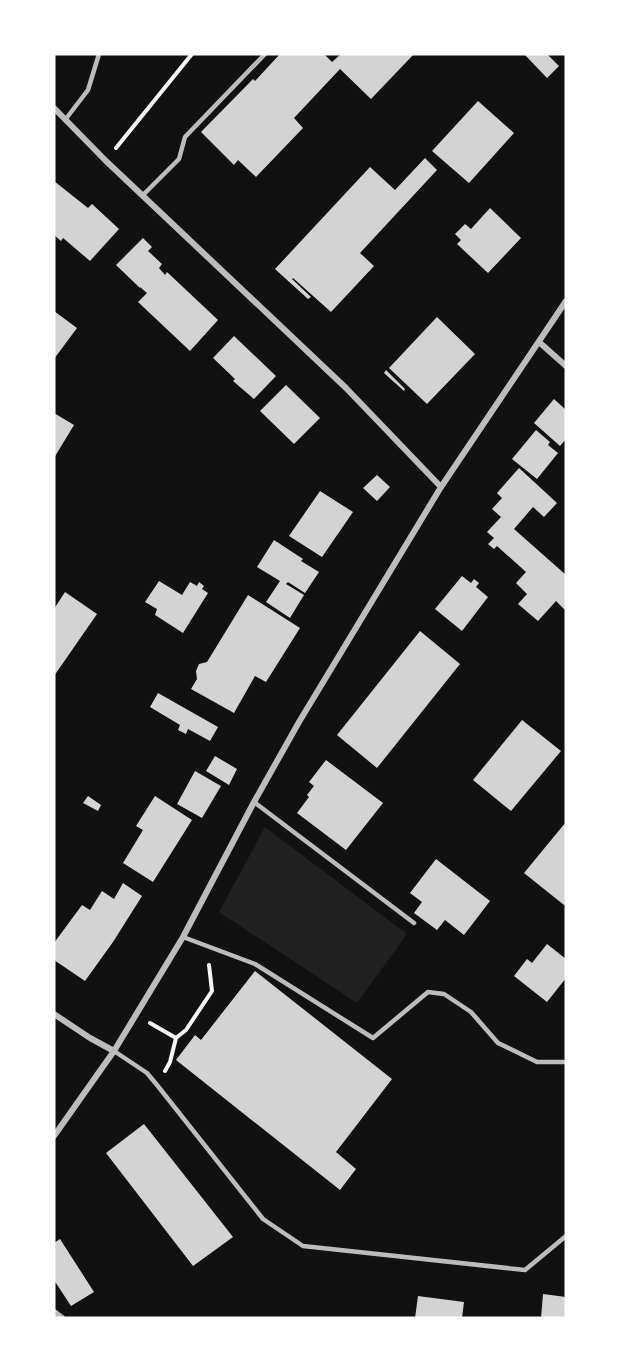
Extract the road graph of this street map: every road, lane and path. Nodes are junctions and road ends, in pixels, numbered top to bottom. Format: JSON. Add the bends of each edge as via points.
{"nodes":[{"id":1,"x":99,"y":54,"type":"edge"},
{"id":2,"x":192,"y":54,"type":"edge"},
{"id":3,"x":265,"y":54,"type":"edge"},
{"id":4,"x":54,"y":108,"type":"edge"},
{"id":5,"x":65,"y":120,"type":"junction"},
{"id":6,"x":106,"y":161,"type":"junction"},
{"id":7,"x":143,"y":195,"type":"junction"},
{"id":8,"x":566,"y":302,"type":"edge"},
{"id":9,"x":539,"y":342,"type":"junction"},
{"id":10,"x":566,"y":366,"type":"edge"},
{"id":11,"x":441,"y":488,"type":"junction"},
{"id":12,"x":254,"y":802,"type":"junction"},
{"id":13,"x":414,"y":923,"type":"dead end"},
{"id":14,"x":183,"y":937,"type":"junction"},
{"id":15,"x":198,"y":943,"type":"junction"},
{"id":16,"x":54,"y":1014,"type":"edge"},
{"id":17,"x":136,"y":1016,"type":"junction"},
{"id":18,"x":176,"y":1038,"type":"junction"},
{"id":19,"x":114,"y":1051,"type":"junction"},
{"id":20,"x":566,"y":1062,"type":"edge"},
{"id":21,"x":157,"y":1085,"type":"junction"},
{"id":22,"x":54,"y":1136,"type":"edge"},
{"id":23,"x":566,"y":1236,"type":"edge"},
{"id":24,"x":54,"y":1312,"type":"edge"},
{"id":25,"x":62,"y":1318,"type":"edge"}],
"edges":[{"from":1,"to":5,"type":"lane","via":[[88,90]]},
{"from":2,"to":6,"type":"path"},
{"from":3,"to":7,"type":"lane","via":[[185,137],[178,159]]},
{"from":4,"to":5,"type":"street"},
{"from":5,"to":6,"type":"street"},
{"from":6,"to":7,"type":"street"},
{"from":7,"to":11,"type":"street","via":[[346,388]]},
{"from":8,"to":9,"type":"street"},
{"from":9,"to":10,"type":"street"},
{"from":9,"to":11,"type":"street"},
{"from":11,"to":12,"type":"street"},
{"from":12,"to":13,"type":"lane"},
{"from":12,"to":14,"type":"street"},
{"from":14,"to":15,"type":"lane"},
{"from":14,"to":17,"type":"street"},
{"from":15,"to":18,"type":"path","via":[[210,969],[212,991],[186,1030]]},
{"from":15,"to":20,"type":"lane","via":[[255,964],[373,1038],[428,992],[444,994],[471,1012],[498,1043],[537,1062]]},
{"from":16,"to":19,"type":"street"},
{"from":17,"to":18,"type":"path"},
{"from":17,"to":19,"type":"street"},
{"from":18,"to":21,"type":"path","via":[[170,1062]]},
{"from":19,"to":21,"type":"lane","via":[[147,1073]]},
{"from":19,"to":22,"type":"street"},
{"from":21,"to":23,"type":"lane","via":[[263,1219],[303,1246],[525,1270]]},
{"from":24,"to":25,"type":"street"}]}
